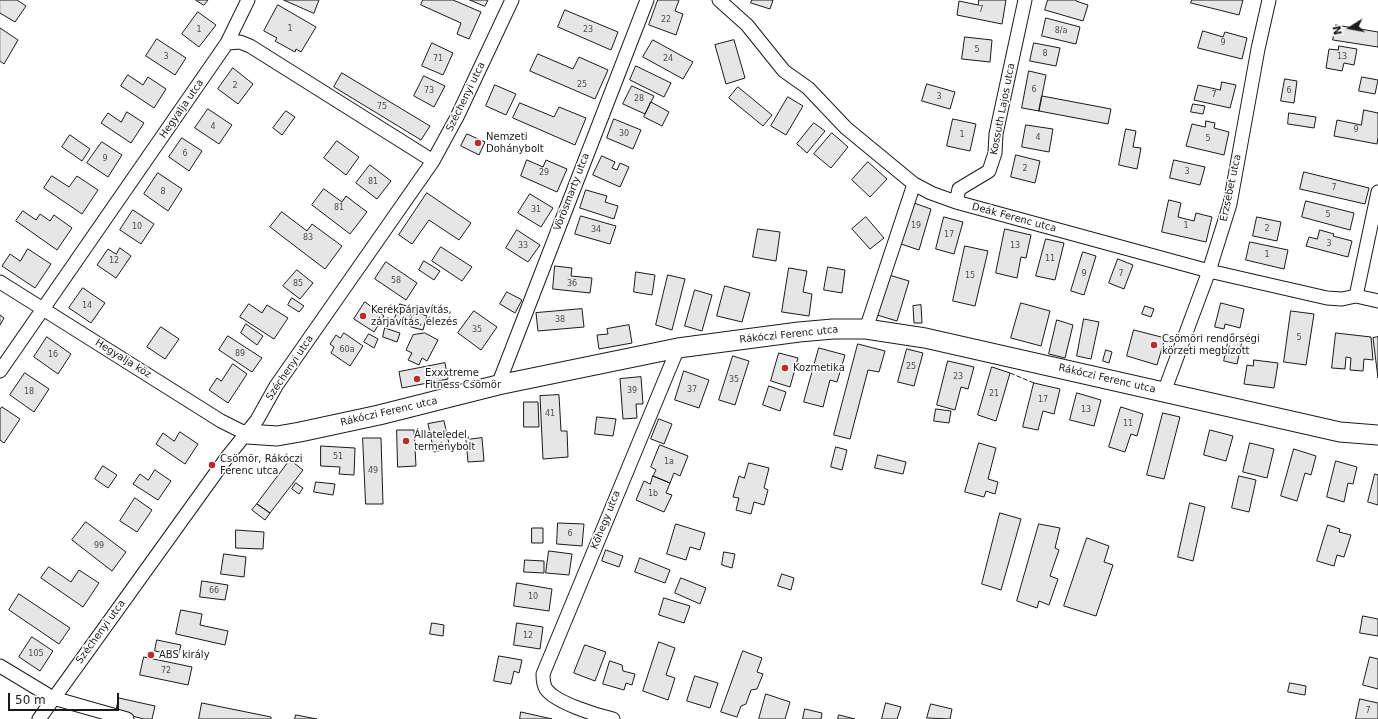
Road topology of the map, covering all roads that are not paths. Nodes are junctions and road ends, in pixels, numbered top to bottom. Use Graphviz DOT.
graph roads {
  1 [pos="248,0"];
  2 [pos="512,0"];
  3 [pos="647,0"];
  4 [pos="719,0"];
  5 [pos="1025,0"];
  6 [pos="1269,0"];
  7 [pos="227,43"];
  8 [pos="433,161"];
  9 [pos="914,184"];
  10 [pos="1378,192"];
  11 [pos="956,202"];
  12 [pos="1209,271"];
  13 [pos="0,282"];
  14 [pos="1356,296"];
  15 [pos="1378,301"];
  16 [pos="43,309"];
  17 [pos="866,329"];
  18 [pos="678,348"];
  19 [pos="0,371"];
  20 [pos="498,385"];
  21 [pos="1164,392"];
  22 [pos="247,434"];
  23 [pos="1378,435"];
  24 [pos="0,666"];
  25 [pos="53,698"];
  26 [pos="599,717"];
  27 [pos="39,719"];
  28 [pos="127,719"];
  29 [pos="613,719"];
  1 -- 7 [label="street, Hegyalja utca"];
  2 -- 8 [label="street, Széchenyi utca"];
  3 -- 20 [label="street, Vörösmarty utca"];
  4 -- 9 [label="street, Deák Ferenc utca"];
  5 -- 11 [label="street, Kossuth Lajos utca"];
  6 -- 12 [label="street, Erzsébet utca"];
  7 -- 8 [label="street"];
  7 -- 16 [label="street, Hegyalja utca"];
  8 -- 22 [label="street, Széchenyi utca"];
  9 -- 11 [label="street, Deák Ferenc utca"];
  9 -- 17 [label="street"];
  10 -- 14 [label="street"];
  11 -- 12 [label="street, Deák Ferenc utca"];
  12 -- 14 [label="street, Deák Ferenc utca"];
  12 -- 21 [label="street, Erzsébet utca"];
  13 -- 16 [label="street, Hegyalja köz"];
  14 -- 15 [label="street, Deák Ferenc utca"];
  16 -- 19 [label="street, Hegyalja utca"];
  16 -- 22 [label="street, Hegyalja köz"];
  17 -- 18 [label="street, Rákóczi Ferenc utca"];
  17 -- 21 [label="street, Rákóczi Ferenc utca"];
  18 -- 20 [label="street, Rákóczi Ferenc utca"];
  18 -- 26 [label="street, Kőhegy utca"];
  20 -- 22 [label="street, Rákóczi Ferenc utca"];
  21 -- 23 [label="street, Rákóczi Ferenc utca"];
  22 -- 25 [label="street, Széchenyi utca"];
  24 -- 25 [label="street"];
  25 -- 27 [label="street, Széchenyi utca"];
  25 -- 28 [label="street"];
  26 -- 29 [label="street"];
}
